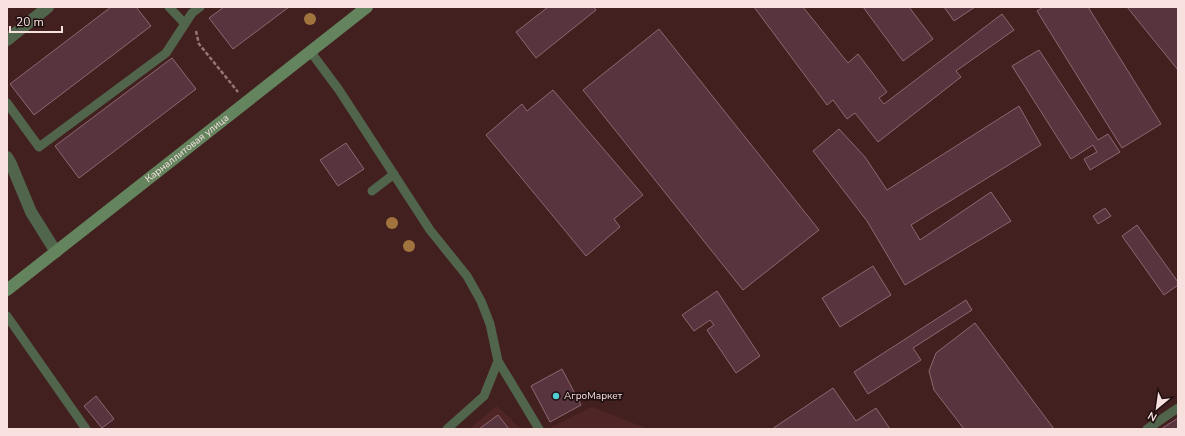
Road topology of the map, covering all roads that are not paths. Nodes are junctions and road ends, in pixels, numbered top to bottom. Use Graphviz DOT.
graph roads {
  1 [pos="48,7"];
  2 [pos="169,7"];
  3 [pos="200,7"];
  4 [pos="367,7"];
  5 [pos="185,24"];
  6 [pos="7,40"];
  7 [pos="310,51"];
  8 [pos="7,103"];
  9 [pos="7,157"];
  10 [pos="394,174"];
  11 [pos="372,191"];
  12 [pos="56,252"];
  13 [pos="7,290"];
  14 [pos="7,316"];
  15 [pos="498,361"];
  16 [pos="1178,408"];
  17 [pos="86,429"];
  18 [pos="447,429"];
  19 [pos="539,429"];
  20 [pos="1147,429"];
  1 -- 6 [label="street"];
  2 -- 5 [label="lane"];
  3 -- 5 [label="lane"];
  4 -- 7 [label="street, Карналлитовая улица"];
  5 -- 8 [label="lane"];
  7 -- 10 [label="lane"];
  7 -- 12 [label="street, Карналлитовая улица"];
  9 -- 12 [label="street"];
  10 -- 11 [label="lane"];
  10 -- 15 [label="lane"];
  12 -- 13 [label="street, Карналлитовая улица"];
  14 -- 17 [label="lane"];
  15 -- 18 [label="lane"];
  15 -- 19 [label="lane"];
  16 -- 20 [label="lane"];
}
